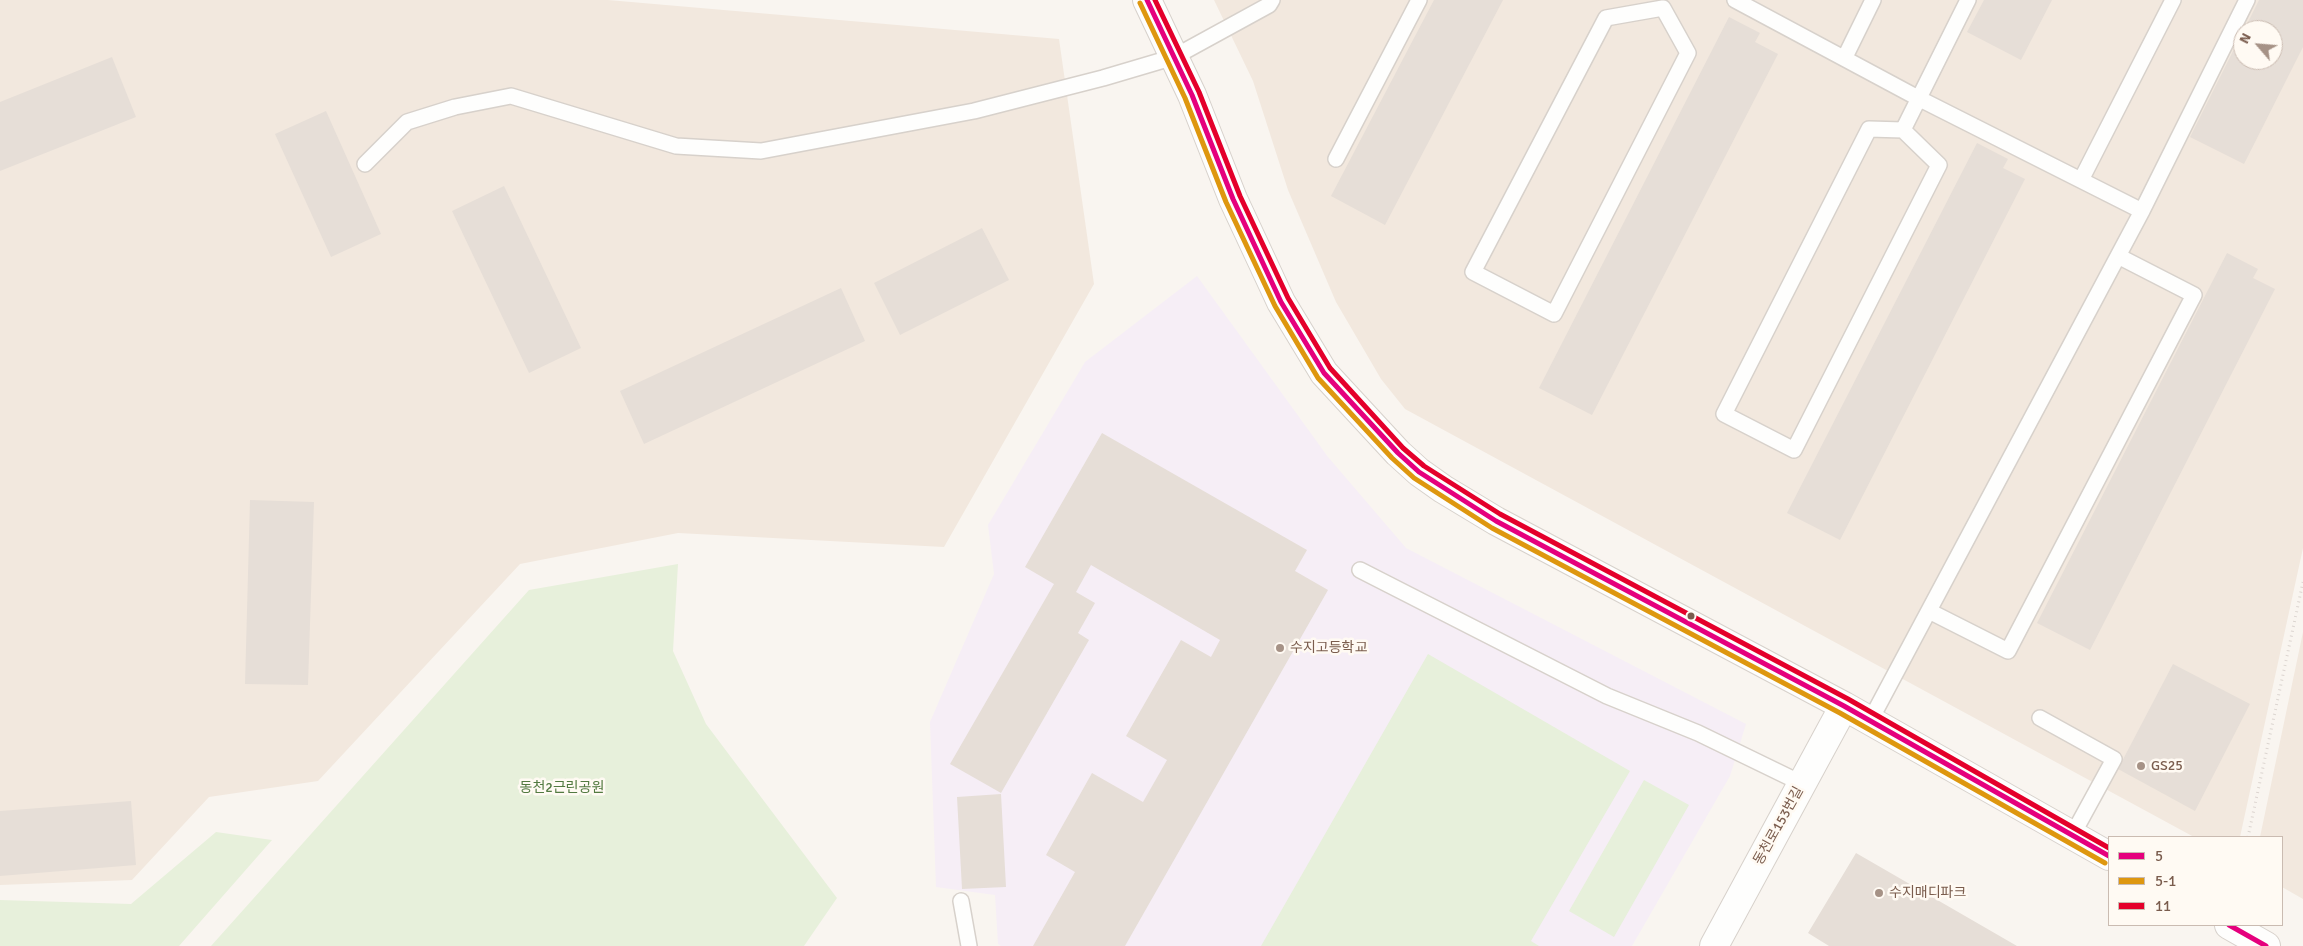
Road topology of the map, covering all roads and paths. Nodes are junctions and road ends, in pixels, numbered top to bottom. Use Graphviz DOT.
graph roads {
  1 [pos="1147,0"];
  2 [pos="1272,0"];
  3 [pos="1419,0"];
  4 [pos="1736,0"];
  5 [pos="1874,0"];
  6 [pos="1968,0"];
  7 [pos="2173,0"];
  8 [pos="2246,0"];
  9 [pos="1665,4"];
  10 [pos="1174,57"];
  11 [pos="1846,57"];
  12 [pos="1918,98"];
  13 [pos="1903,130"];
  14 [pos="1336,159"];
  15 [pos="365,164"];
  16 [pos="2081,180"];
  17 [pos="2142,211"];
  18 [pos="2118,256"];
  19 [pos="1360,570"];
  20 [pos="2303,582"];
  21 [pos="1929,610"];
  22 [pos="1844,706"];
  23 [pos="2040,718"];
  24 [pos="1870,721"];
  25 [pos="1803,784"];
  26 [pos="2073,834"];
  27 [pos="2248,836"];
  28 [pos="2108,855"];
  29 [pos="961,901"];
  30 [pos="2231,926"];
  31 [pos="969,946"];
  32 [pos="1714,946"];
  33 [pos="2266,946"];
  1 -- 10 [label="street"];
  2 -- 10 [label="lane"];
  3 -- 14 [label="lane"];
  4 -- 11 [label="lane"];
  5 -- 11 [label="lane"];
  6 -- 12 [label="lane"];
  7 -- 16 [label="lane"];
  8 -- 17 [label="lane"];
  9 -- 9 [label="lane"];
  10 -- 15 [label="lane"];
  10 -- 22 [label="street"];
  11 -- 12 [label="lane"];
  12 -- 13 [label="lane"];
  12 -- 16 [label="lane"];
  13 -- 13 [label="lane"];
  16 -- 17 [label="lane"];
  17 -- 18 [label="lane"];
  18 -- 21 [label="lane"];
  18 -- 21 [label="lane"];
  19 -- 25 [label="lane"];
  20 -- 27 [label="path"];
  21 -- 24 [label="lane"];
  22 -- 24 [label="street"];
  22 -- 25 [label="street, 동천로153번길"];
  23 -- 26 [label="lane"];
  24 -- 26 [label="street"];
  25 -- 32 [label="street, 동천로153번길"];
  26 -- 28 [label="street"];
  29 -- 31 [label="lane"];
  30 -- 33 [label="street"];
}
